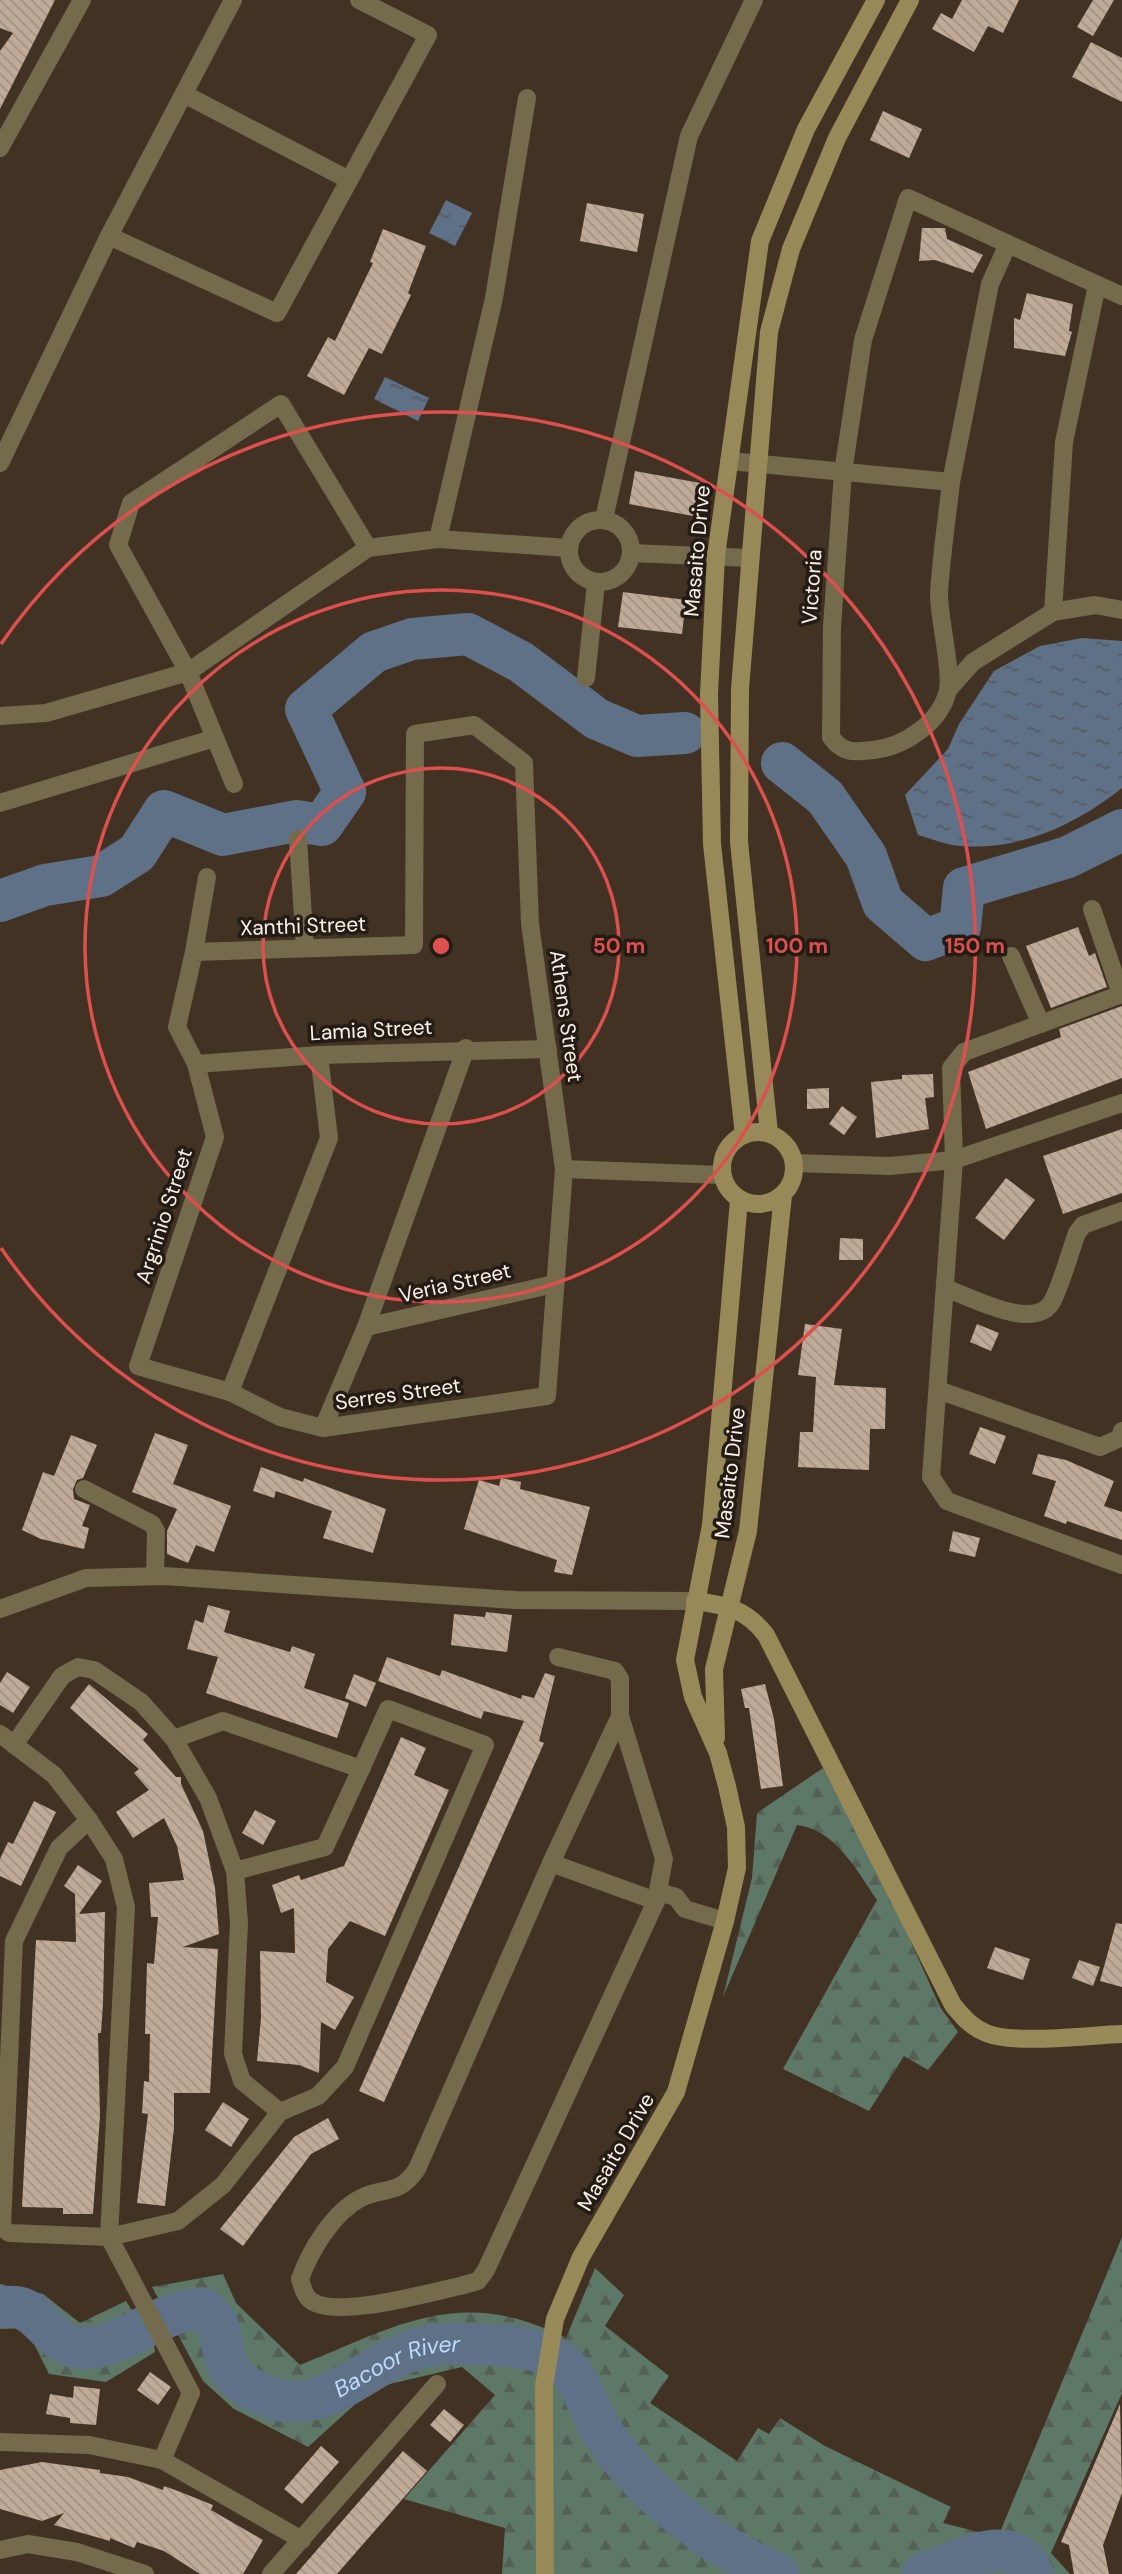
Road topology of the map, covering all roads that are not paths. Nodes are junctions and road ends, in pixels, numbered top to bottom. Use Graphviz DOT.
graph roads {
  1 [pos="82,0"];
  2 [pos="233,0"];
  3 [pos="359,0"];
  4 [pos="754,0"];
  5 [pos="876,0"];
  6 [pos="910,0"];
  7 [pos="184,93"];
  8 [pos="527,98"];
  9 [pos="0,148"];
  10 [pos="349,180"];
  11 [pos="109,236"];
  12 [pos="1008,244"];
  13 [pos="1097,285"];
  14 [pos="1122,296"];
  15 [pos="729,461"];
  16 [pos="0,463"];
  17 [pos="757,464"];
  18 [pos="843,472"];
  19 [pos="951,482"];
  20 [pos="604,519"];
  21 [pos="438,539"];
  22 [pos="368,548"];
  23 [pos="568,548"];
  24 [pos="631,553"];
  25 [pos="716,556"];
  26 [pos="749,558"];
  27 [pos="596,583"];
  28 [pos="1122,610"];
  29 [pos="1053,612"];
  30 [pos="188,672"];
  31 [pos="586,678"];
  32 [pos="948,690"];
  33 [pos="0,716"];
  34 [pos="415,734"];
  35 [pos="215,738"];
  36 [pos="234,784"];
  37 [pos="0,803"];
  38 [pos="298,839"];
  39 [pos="208,877"];
  40 [pos="1093,909"];
  41 [pos="305,948"];
  42 [pos="194,952"];
  43 [pos="1011,956"];
  44 [pos="1122,994"];
  45 [pos="1041,1024"];
  46 [pos="466,1048"];
  47 [pos="548,1049"];
  48 [pos="319,1055"];
  49 [pos="196,1065"];
  50 [pos="1122,1103"];
  51 [pos="769,1133"];
  52 [pos="744,1135"];
  53 [pos="954,1160"];
  54 [pos="794,1163"];
  55 [pos="564,1169"];
  56 [pos="722,1175"];
  57 [pos="783,1195"];
  58 [pos="739,1199"];
  59 [pos="1122,1211"];
  60 [pos="554,1284"];
  61 [pos="945,1288"];
  62 [pos="366,1326"];
  63 [pos="138,1366"];
  64 [pos="937,1390"];
  65 [pos="230,1392"];
  66 [pos="547,1396"];
  67 [pos="323,1428"];
  68 [pos="1122,1431"];
  69 [pos="83,1489"];
  70 [pos="1122,1564"];
  71 [pos="155,1576"];
  72 [pos="695,1601"];
  73 [pos="730,1606"];
  74 [pos="0,1609"];
  75 [pos="558,1657"];
  76 [pos="620,1716"];
  77 [pos="7,1739"];
  78 [pos="174,1739"];
  79 [pos="718,1753"];
  80 [pos="361,1769"];
  81 [pos="89,1820"];
  82 [pos="551,1863"];
  83 [pos="235,1871"];
  84 [pos="656,1900"];
  85 [pos="725,1921"];
  86 [pos="1122,2034"];
  87 [pos="280,2112"];
  88 [pos="109,2237"];
  89 [pos="438,2384"];
  90 [pos="0,2442"];
  91 [pos="162,2460"];
  92 [pos="302,2540"];
  93 [pos="0,2550"];
  94 [pos="134,2572"];
  95 [pos="271,2574"];
  96 [pos="545,2574"];
  1 -- 9 [label="street"];
  2 -- 7 [label="street"];
  3 -- 10 [label="street"];
  4 -- 20 [label="street"];
  5 -- 15 [label="street, Masaito Drive"];
  6 -- 17 [label="street"];
  7 -- 10 [label="street"];
  7 -- 11 [label="street"];
  8 -- 21 [label="street"];
  10 -- 11 [label="street"];
  11 -- 16 [label="street"];
  12 -- 13 [label="street"];
  12 -- 18 [label="street, Victoria"];
  12 -- 19 [label="street"];
  13 -- 14 [label="street"];
  13 -- 29 [label="street"];
  15 -- 17 [label="street"];
  15 -- 25 [label="street, Masaito Drive"];
  17 -- 18 [label="street"];
  17 -- 26 [label="street"];
  18 -- 19 [label="street"];
  18 -- 32 [label="street, Victoria"];
  19 -- 32 [label="street"];
  20 -- 23 [label="street"];
  20 -- 24 [label="street"];
  21 -- 22 [label="street"];
  21 -- 23 [label="street"];
  22 -- 30 [label="street"];
  22 -- 30 [label="street"];
  23 -- 27 [label="street"];
  24 -- 25 [label="street"];
  24 -- 27 [label="street"];
  25 -- 26 [label="street"];
  25 -- 52 [label="street, Masaito Drive"];
  26 -- 51 [label="street"];
  27 -- 31 [label="street"];
  28 -- 29 [label="street"];
  29 -- 32 [label="street"];
  30 -- 33 [label="street"];
  30 -- 35 [label="street"];
  34 -- 41 [label="street, Xanthi Street"];
  34 -- 47 [label="street, Athens Street"];
  35 -- 36 [label="street"];
  35 -- 37 [label="street"];
  38 -- 41 [label="street"];
  39 -- 42 [label="street, Argrinio Street"];
  40 -- 44 [label="street"];
  41 -- 42 [label="street, Xanthi Street"];
  42 -- 49 [label="street, Argrinio Street"];
  43 -- 45 [label="street"];
  44 -- 45 [label="street"];
  45 -- 53 [label="street"];
  46 -- 47 [label="street, Lamia Street"];
  46 -- 48 [label="street, Lamia Street"];
  46 -- 62 [label="street"];
  47 -- 55 [label="street, Athens Street"];
  48 -- 49 [label="street, Lamia Street"];
  48 -- 65 [label="street"];
  49 -- 63 [label="street, Argrinio Street"];
  50 -- 53 [label="street"];
  51 -- 52 [label="street"];
  51 -- 54 [label="street"];
  52 -- 56 [label="street"];
  53 -- 54 [label="street"];
  53 -- 61 [label="street"];
  54 -- 57 [label="street"];
  55 -- 56 [label="street"];
  55 -- 60 [label="street, Athens Street"];
  56 -- 58 [label="street"];
  57 -- 58 [label="street"];
  57 -- 73 [label="street, Masaito Drive"];
  58 -- 72 [label="street, Masaito Drive"];
  59 -- 61 [label="street"];
  60 -- 62 [label="street, Veria Street"];
  60 -- 66 [label="street, Athens Street"];
  61 -- 64 [label="street"];
  62 -- 67 [label="street"];
  63 -- 65 [label="street, Serres Street"];
  64 -- 68 [label="street"];
  64 -- 70 [label="street"];
  65 -- 67 [label="street, Serres Street"];
  66 -- 67 [label="street, Serres Street"];
  69 -- 71 [label="street"];
  71 -- 72 [label="street"];
  71 -- 74 [label="street"];
  72 -- 73 [label="street"];
  72 -- 79 [label="street, Masaito Drive"];
  73 -- 79 [label="street, Masaito Drive"];
  73 -- 86 [label="street"];
  75 -- 76 [label="street"];
  76 -- 82 [label="street"];
  76 -- 84 [label="street"];
  77 -- 78 [label="street"];
  77 -- 81 [label="street"];
  78 -- 80 [label="street"];
  78 -- 83 [label="street"];
  79 -- 85 [label="street, Masaito Drive"];
  80 -- 83 [label="street"];
  80 -- 87 [label="street"];
  81 -- 88 [label="street"];
  81 -- 88 [label="street"];
  82 -- 84 [label="street"];
  82 -- 84 [label="street"];
  83 -- 87 [label="street"];
  84 -- 85 [label="street"];
  85 -- 96 [label="street, Masaito Drive"];
  87 -- 88 [label="street"];
  88 -- 91 [label="street"];
  89 -- 92 [label="street"];
  90 -- 91 [label="street"];
  91 -- 92 [label="street"];
  92 -- 95 [label="street"];
  93 -- 94 [label="street"];
}
